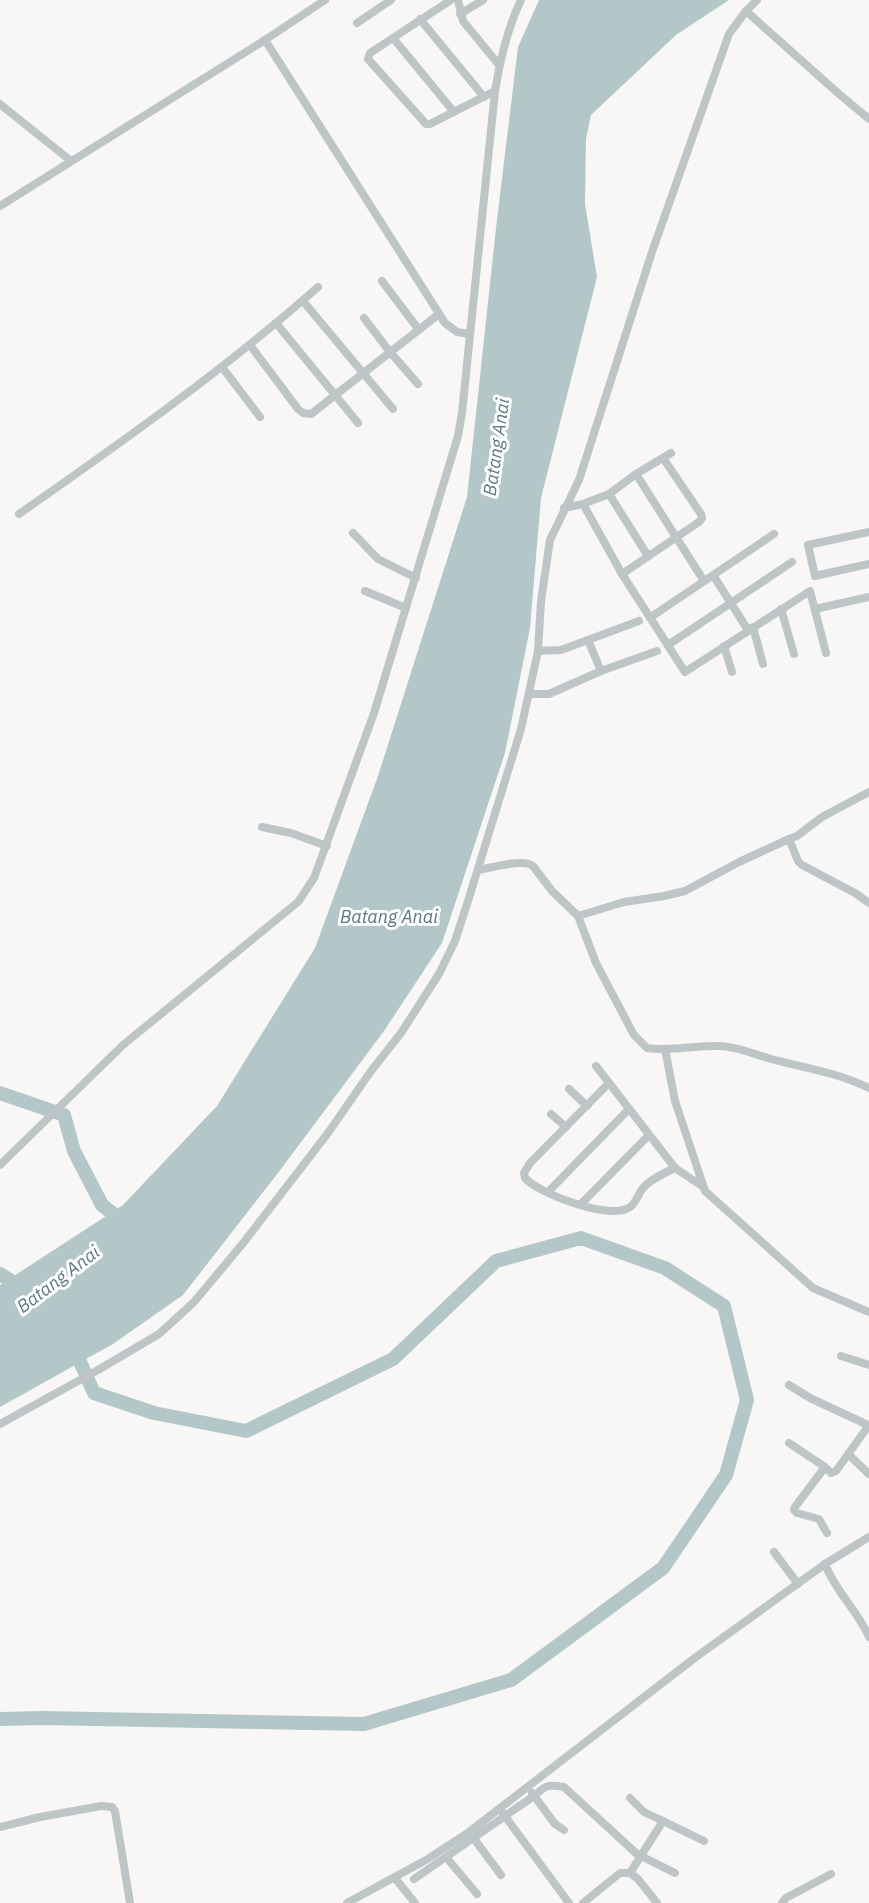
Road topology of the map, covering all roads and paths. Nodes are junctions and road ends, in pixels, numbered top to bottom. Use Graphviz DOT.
graph roads {
  1 [pos="325,0"];
  2 [pos="391,0"];
  3 [pos="451,0"];
  4 [pos="458,0"];
  5 [pos="483,0"];
  6 [pos="521,0"];
  7 [pos="757,0"];
  8 [pos="746,11"];
  9 [pos="460,14"];
  10 [pos="420,19"];
  11 [pos="357,23"];
  12 [pos="393,38"];
  13 [pos="265,40"];
  14 [pos="499,65"];
  15 [pos="495,91"];
  16 [pos="484,97"];
  17 [pos="0,104"];
  18 [pos="454,112"];
  19 [pos="869,119"];
  20 [pos="71,161"];
  21 [pos="0,206"];
  22 [pos="382,281"];
  23 [pos="318,287"];
  24 [pos="303,301"];
  25 [pos="440,314"];
  26 [pos="364,318"];
  27 [pos="276,323"];
  28 [pos="419,330"];
  29 [pos="470,334"];
  30 [pos="250,345"];
  31 [pos="390,352"];
  32 [pos="222,367"];
  33 [pos="364,372"];
  34 [pos="418,384"];
  35 [pos="335,394"];
  36 [pos="393,409"];
  37 [pos="260,417"];
  38 [pos="358,423"];
  39 [pos="671,453"];
  40 [pos="663,458"];
  41 [pos="636,474"];
  42 [pos="609,494"];
  43 [pos="583,504"];
  44 [pos="564,508"];
  45 [pos="19,514"];
  46 [pos="869,532"];
  47 [pos="353,533"];
  48 [pos="774,534"];
  49 [pos="677,538"];
  50 [pos="648,556"];
  51 [pos="792,562"];
  52 [pos="869,564"];
  53 [pos="622,574"];
  54 [pos="713,575"];
  55 [pos="416,578"];
  56 [pos="704,581"];
  57 [pos="365,591"];
  58 [pos="869,597"];
  59 [pos="731,603"];
  60 [pos="406,608"];
  61 [pos="781,609"];
  62 [pos="815,609"];
  63 [pos="651,617"];
  64 [pos="639,621"];
  65 [pos="750,628"];
  66 [pos="588,640"];
  67 [pos="668,645"];
  68 [pos="724,646"];
  69 [pos="538,651"];
  70 [pos="657,651"];
  71 [pos="826,653"];
  72 [pos="794,654"];
  73 [pos="763,664"];
  74 [pos="601,671"];
  75 [pos="732,672"];
  76 [pos="529,694"];
  77 [pos="869,792"];
  78 [pos="262,827"];
  79 [pos="789,839"];
  80 [pos="327,846"];
  81 [pos="478,870"];
  82 [pos="869,903"];
  83 [pos="578,916"];
  84 [pos="665,1049"];
  85 [pos="596,1066"];
  86 [pos="609,1083"];
  87 [pos="869,1088"];
  88 [pos="569,1089"];
  89 [pos="587,1106"];
  90 [pos="630,1109"];
  91 [pos="551,1114"];
  92 [pos="566,1127"];
  93 [pos="649,1135"];
  94 [pos="0,1166"];
  95 [pos="675,1168"];
  96 [pos="702,1186"];
  97 [pos="548,1192"];
  98 [pos="580,1205"];
  99 [pos="869,1312"];
  100 [pos="841,1356"];
  101 [pos="869,1365"];
  102 [pos="789,1384"];
  103 [pos="0,1424"];
  104 [pos="869,1425"];
  105 [pos="789,1443"];
  106 [pos="848,1454"];
  107 [pos="825,1467"];
  108 [pos="869,1474"];
  109 [pos="827,1533"];
  110 [pos="869,1537"];
  111 [pos="774,1552"];
  112 [pos="825,1564"];
  113 [pos="798,1584"];
  114 [pos="866,1623"];
  115 [pos="869,1637"];
  116 [pos="528,1787"];
  117 [pos="534,1796"];
  118 [pos="630,1798"];
  119 [pos="500,1809"];
  120 [pos="505,1816"];
  121 [pos="663,1821"];
  122 [pos="0,1827"];
  123 [pos="564,1830"];
  124 [pos="471,1835"];
  125 [pos="704,1841"];
  126 [pos="446,1857"];
  127 [pos="641,1857"];
  128 [pos="630,1872"];
  129 [pos="675,1873"];
  130 [pos="831,1874"];
  131 [pos="501,1875"];
  132 [pos="395,1878"];
  133 [pos="414,1879"];
  134 [pos="477,1894"];
  135 [pos="130,1903"];
  136 [pos="347,1903"];
  137 [pos="415,1903"];
  138 [pos="569,1903"];
  139 [pos="583,1903"];
  140 [pos="657,1903"];
  141 [pos="782,1903"];
  1 -- 13 [label="street"];
  2 -- 11 [label="street"];
  3 -- 10 [label="street"];
  4 -- 9 [label="street"];
  5 -- 9 [label="street"];
  6 -- 14 [label="street"];
  7 -- 8 [label="street"];
  8 -- 19 [label="street"];
  8 -- 44 [label="street"];
  9 -- 14 [label="street"];
  10 -- 12 [label="street"];
  10 -- 16 [label="street"];
  12 -- 18 [label="street"];
  12 -- 18 [label="street"];
  13 -- 20 [label="street"];
  13 -- 25 [label="street"];
  14 -- 15 [label="street"];
  15 -- 16 [label="street"];
  15 -- 29 [label="street"];
  16 -- 18 [label="street"];
  17 -- 20 [label="street"];
  20 -- 21 [label="street"];
  22 -- 28 [label="street"];
  23 -- 24 [label="street"];
  24 -- 27 [label="street"];
  24 -- 33 [label="street"];
  25 -- 28 [label="street"];
  25 -- 29 [label="street"];
  26 -- 31 [label="street"];
  27 -- 30 [label="street"];
  27 -- 35 [label="street"];
  28 -- 31 [label="street"];
  29 -- 55 [label="street"];
  30 -- 32 [label="street"];
  30 -- 35 [label="street"];
  31 -- 33 [label="street"];
  31 -- 34 [label="street"];
  32 -- 37 [label="street"];
  32 -- 45 [label="street"];
  33 -- 35 [label="street"];
  33 -- 36 [label="street"];
  35 -- 38 [label="street"];
  39 -- 40 [label="street"];
  40 -- 41 [label="street"];
  40 -- 49 [label="street"];
  41 -- 42 [label="street"];
  41 -- 49 [label="street"];
  42 -- 43 [label="street"];
  42 -- 50 [label="street"];
  43 -- 44 [label="street"];
  43 -- 53 [label="street"];
  44 -- 69 [label="street"];
  46 -- 52 [label="street"];
  47 -- 55 [label="street"];
  48 -- 54 [label="street"];
  49 -- 50 [label="street"];
  49 -- 56 [label="street"];
  50 -- 53 [label="street"];
  51 -- 59 [label="street"];
  53 -- 63 [label="street"];
  54 -- 56 [label="street"];
  54 -- 59 [label="street"];
  55 -- 60 [label="street"];
  56 -- 63 [label="street"];
  57 -- 60 [label="street"];
  58 -- 62 [label="street"];
  59 -- 65 [label="street"];
  59 -- 67 [label="street"];
  60 -- 80 [label="street"];
  61 -- 62 [label="street"];
  61 -- 65 [label="street"];
  61 -- 72 [label="street"];
  62 -- 71 [label="street"];
  63 -- 67 [label="street"];
  64 -- 66 [label="street"];
  65 -- 68 [label="street"];
  65 -- 73 [label="street"];
  66 -- 69 [label="street"];
  66 -- 74 [label="street"];
  67 -- 68 [label="street"];
  68 -- 75 [label="street"];
  69 -- 76 [label="street"];
  70 -- 74 [label="street"];
  74 -- 76 [label="street"];
  76 -- 81 [label="street"];
  77 -- 79 [label="street"];
  78 -- 80 [label="street"];
  79 -- 82 [label="street"];
  79 -- 83 [label="street"];
  80 -- 94 [label="street"];
  81 -- 83 [label="street"];
  81 -- 103 [label="street"];
  83 -- 84 [label="street"];
  84 -- 87 [label="street"];
  84 -- 96 [label="street"];
  85 -- 86 [label="street"];
  86 -- 89 [label="street"];
  86 -- 90 [label="street"];
  88 -- 89 [label="street"];
  89 -- 92 [label="street"];
  90 -- 93 [label="street"];
  90 -- 97 [label="street"];
  91 -- 92 [label="street"];
  92 -- 97 [label="street"];
  93 -- 95 [label="street"];
  93 -- 98 [label="street"];
  95 -- 96 [label="street"];
  95 -- 98 [label="street"];
  96 -- 99 [label="street"];
  97 -- 98 [label="street"];
  100 -- 101 [label="street"];
  102 -- 104 [label="street"];
  104 -- 106 [label="street"];
  105 -- 107 [label="street"];
  106 -- 107 [label="street"];
  106 -- 108 [label="street"];
  107 -- 109 [label="street"];
  110 -- 112 [label="street"];
  111 -- 113 [label="street"];
  112 -- 113 [label="street"];
  112 -- 114 [label="street"];
  113 -- 116 [label="street"];
  114 -- 115 [label="street"];
  116 -- 117 [label="street"];
  116 -- 119 [label="street"];
  117 -- 120 [label="street"];
  117 -- 123 [label="street"];
  117 -- 127 [label="street"];
  118 -- 121 [label="street"];
  119 -- 120 [label="street"];
  119 -- 124 [label="street"];
  120 -- 124 [label="street"];
  120 -- 138 [label="street"];
  121 -- 125 [label="street"];
  121 -- 127 [label="street"];
  122 -- 135 [label="street"];
  124 -- 126 [label="street"];
  124 -- 131 [label="street"];
  124 -- 132 [label="street"];
  126 -- 133 [label="street"];
  126 -- 134 [label="street"];
  127 -- 128 [label="street"];
  127 -- 129 [label="street"];
  128 -- 139 [label="street"];
  128 -- 140 [label="street"];
  130 -- 141 [label="street"];
  132 -- 136 [label="street"];
  132 -- 137 [label="street"];
}
